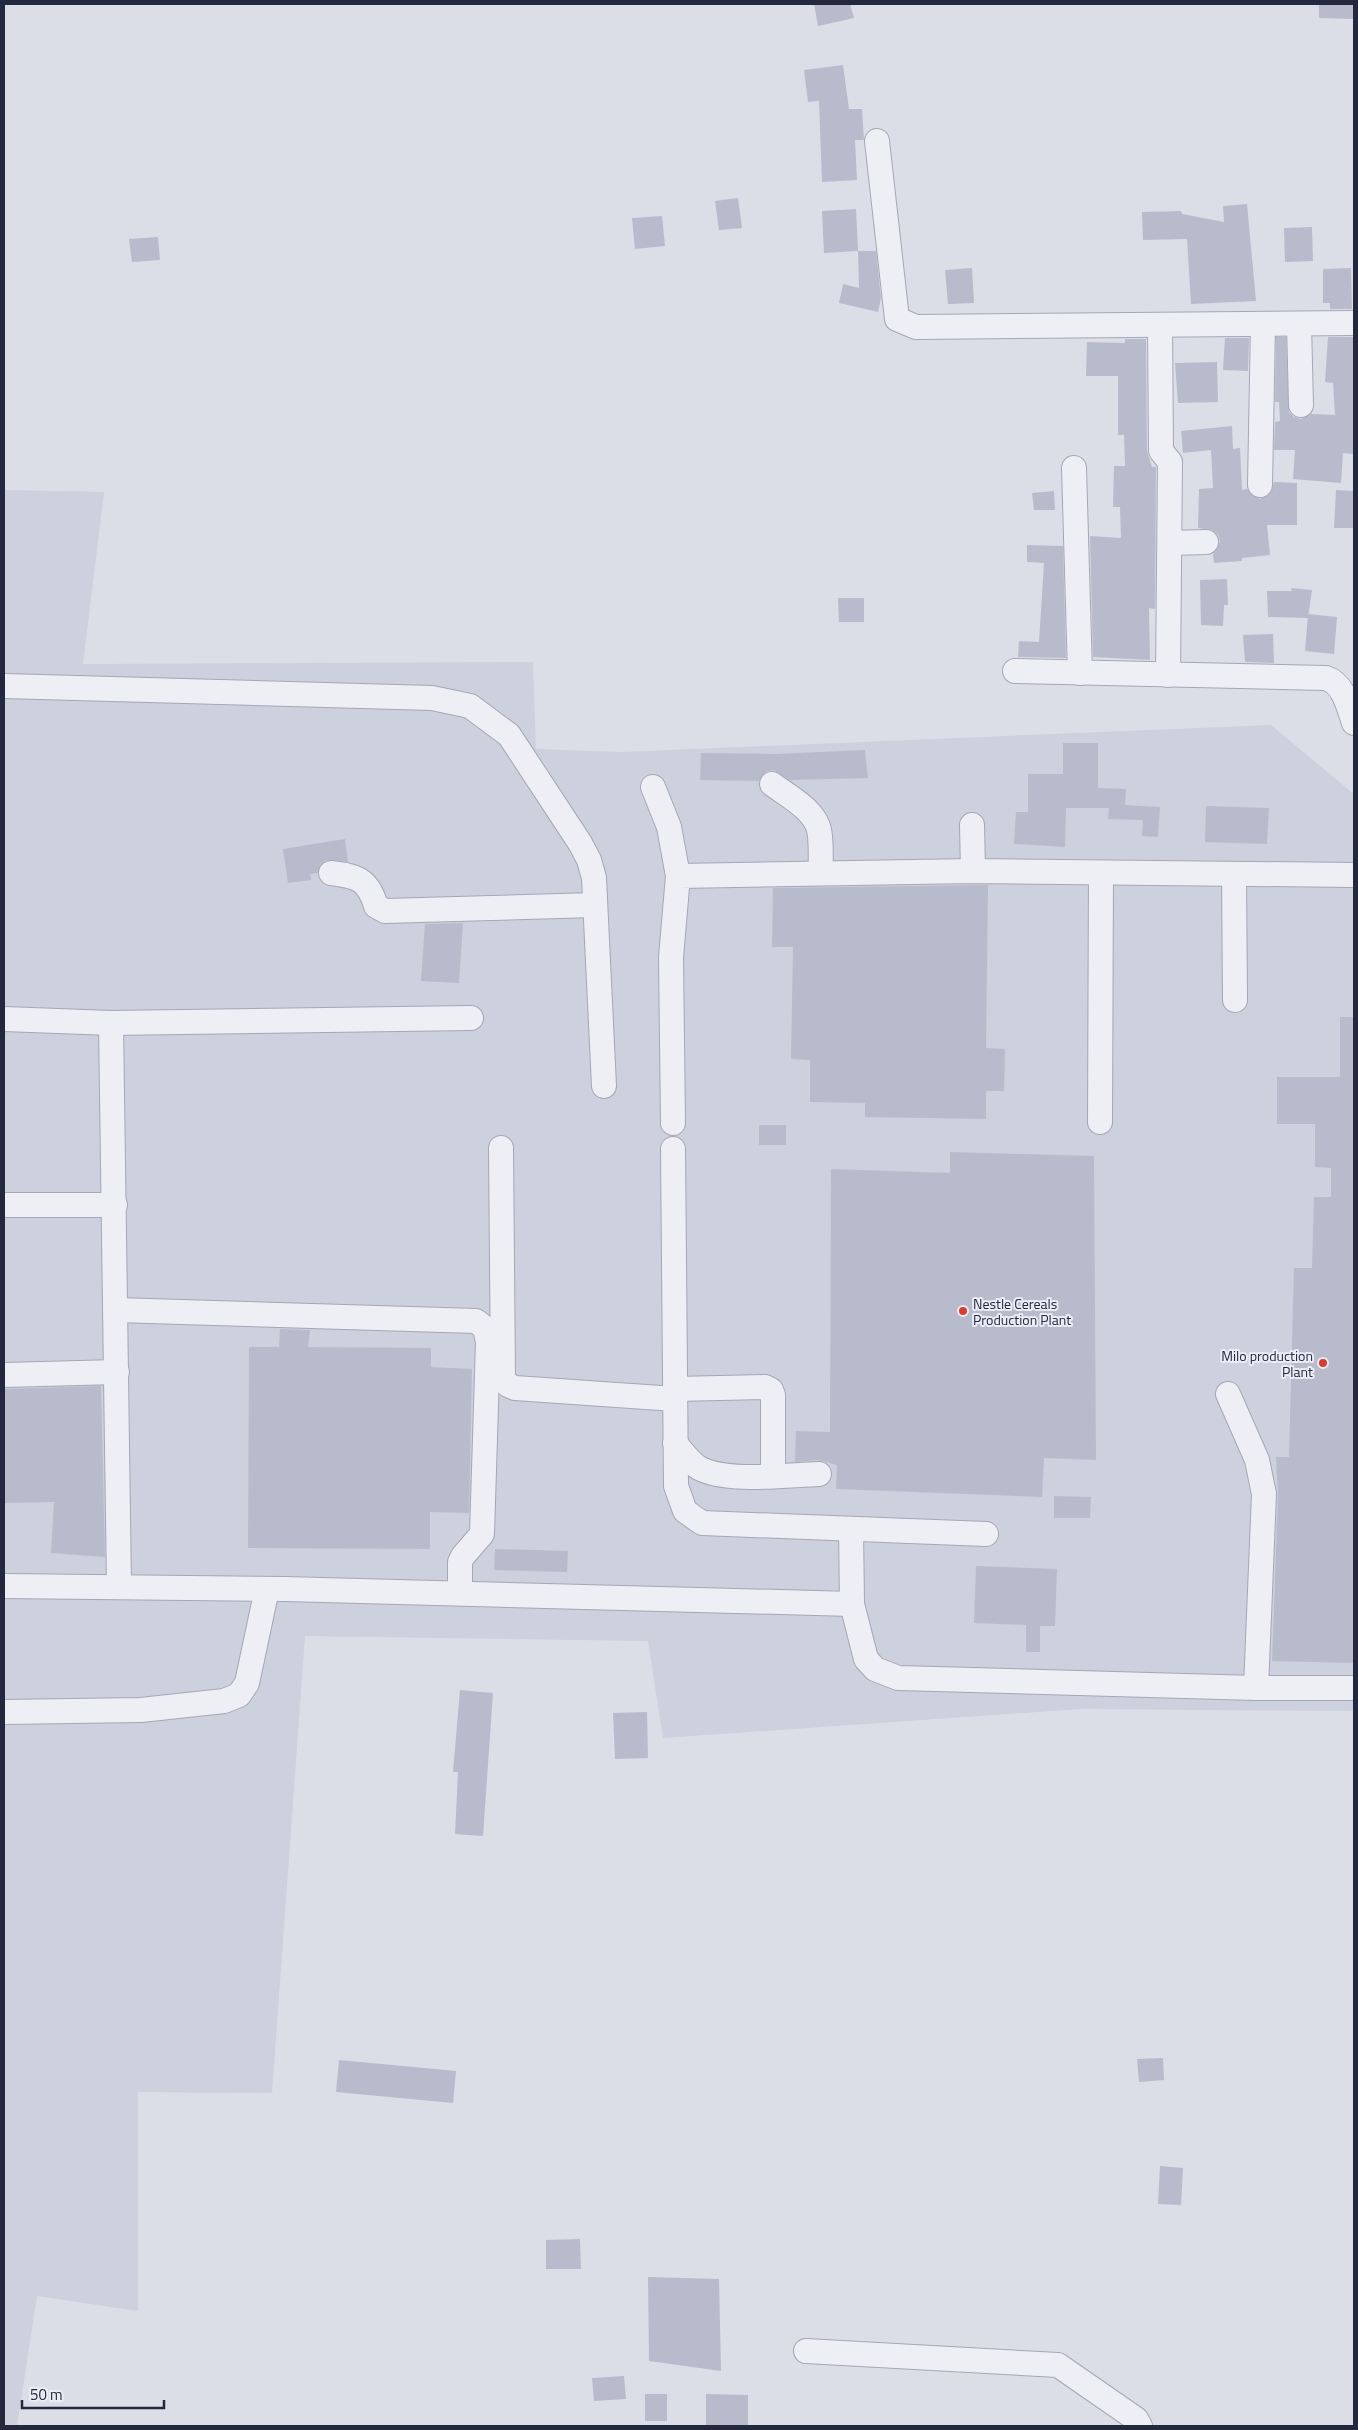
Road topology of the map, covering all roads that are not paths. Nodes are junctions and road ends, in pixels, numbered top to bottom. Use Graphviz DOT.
graph roads {
  1 [pos="877,141"];
  2 [pos="1354,323"];
  3 [pos="1263,324"];
  4 [pos="1300,324"];
  5 [pos="1160,325"];
  6 [pos="1301,405"];
  7 [pos="1074,468"];
  8 [pos="1260,485"];
  9 [pos="1206,542"];
  10 [pos="1170,543"];
  11 [pos="1015,671"];
  12 [pos="1080,673"];
  13 [pos="1168,675"];
  14 [pos="4,686"];
  15 [pos="1352,713"];
  16 [pos="772,784"];
  17 [pos="653,787"];
  18 [pos="972,825"];
  19 [pos="973,871"];
  20 [pos="331,873"];
  21 [pos="821,873"];
  22 [pos="1101,873"];
  23 [pos="1234,874"];
  24 [pos="1354,875"];
  25 [pos="678,876"];
  26 [pos="595,905"];
  27 [pos="1235,1000"];
  28 [pos="470,1018"];
  29 [pos="4,1019"];
  30 [pos="111,1023"];
  31 [pos="604,1086"];
  32 [pos="1100,1122"];
  33 [pos="673,1124"];
  34 [pos="501,1148"];
  35 [pos="673,1149"];
  36 [pos="4,1205"];
  37 [pos="115,1205"];
  38 [pos="116,1310"];
  39 [pos="117,1372"];
  40 [pos="4,1375"];
  41 [pos="675,1394"];
  42 [pos="1228,1394"];
  43 [pos="675,1443"];
  44 [pos="818,1474"];
  45 [pos="773,1475"];
  46 [pos="851,1529"];
  47 [pos="986,1534"];
  48 [pos="4,1586"];
  49 [pos="119,1587"];
  50 [pos="268,1589"];
  51 [pos="460,1593"];
  52 [pos="852,1604"];
  53 [pos="1256,1688"];
  54 [pos="1354,1688"];
  55 [pos="4,1712"];
  56 [pos="806,2351"];
  57 [pos="1140,2426"];
  1 -- 5 [label="street"];
  2 -- 4 [label="street"];
  3 -- 4 [label="street"];
  3 -- 5 [label="street"];
  3 -- 8 [label="street"];
  4 -- 6 [label="street"];
  5 -- 10 [label="street"];
  7 -- 12 [label="street"];
  9 -- 10 [label="street"];
  10 -- 13 [label="street"];
  11 -- 12 [label="street"];
  12 -- 13 [label="street"];
  13 -- 15 [label="street"];
  14 -- 26 [label="street"];
  16 -- 21 [label="street"];
  17 -- 25 [label="street"];
  18 -- 19 [label="street"];
  19 -- 21 [label="street"];
  19 -- 22 [label="street"];
  20 -- 26 [label="street"];
  21 -- 25 [label="street"];
  22 -- 23 [label="street"];
  22 -- 32 [label="street"];
  23 -- 24 [label="street"];
  23 -- 27 [label="street"];
  25 -- 33 [label="street"];
  26 -- 31 [label="street"];
  28 -- 30 [label="street"];
  29 -- 30 [label="street"];
  30 -- 37 [label="street"];
  34 -- 41 [label="street"];
  35 -- 41 [label="street"];
  36 -- 37 [label="street"];
  37 -- 38 [label="street"];
  38 -- 39 [label="street"];
  38 -- 51 [label="street"];
  39 -- 40 [label="street"];
  39 -- 49 [label="street"];
  41 -- 43 [label="street"];
  41 -- 45 [label="street"];
  42 -- 53 [label="street"];
  43 -- 45 [label="street"];
  43 -- 46 [label="street"];
  44 -- 45 [label="street"];
  46 -- 47 [label="street"];
  46 -- 52 [label="street"];
  48 -- 49 [label="street"];
  49 -- 50 [label="street"];
  50 -- 51 [label="street"];
  50 -- 55 [label="street"];
  51 -- 52 [label="street"];
  52 -- 53 [label="street"];
  53 -- 54 [label="street"];
  56 -- 57 [label="street"];
}
